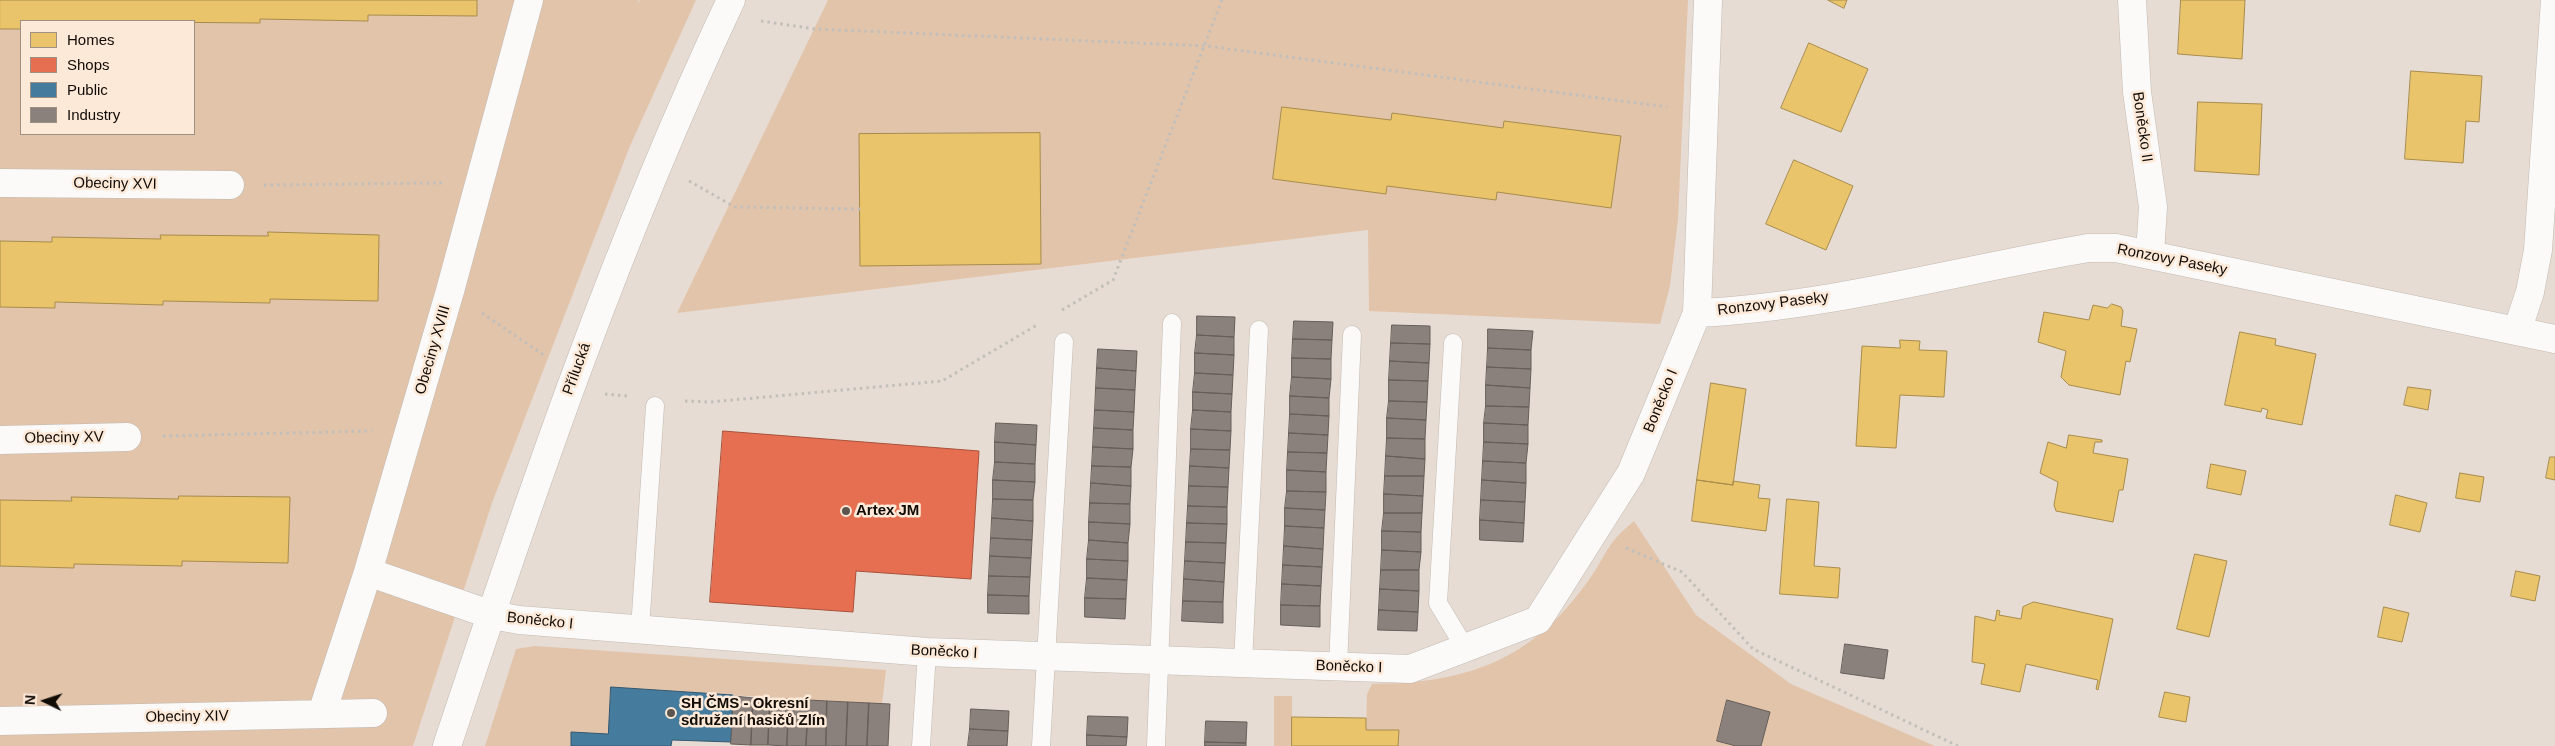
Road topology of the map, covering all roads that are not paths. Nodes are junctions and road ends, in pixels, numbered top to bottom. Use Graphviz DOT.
graph roads {
  1 [pos="529,0"];
  2 [pos="1708,0"];
  3 [pos="2132,0"];
  4 [pos="2554,0"];
  5 [pos="727,7"];
  6 [pos="0,183"];
  7 [pos="230,185"];
  8 [pos="2150,254"];
  9 [pos="1697,313"];
  10 [pos="1172,323"];
  11 [pos="1259,330"];
  12 [pos="2517,330"];
  13 [pos="1352,335"];
  14 [pos="2555,339"];
  15 [pos="1064,342"];
  16 [pos="1453,343"];
  17 [pos="655,406"];
  18 [pos="127,437"];
  19 [pos="0,440"];
  20 [pos="368,572"];
  21 [pos="492,615"];
  22 [pos="640,629"];
  23 [pos="1465,648"];
  24 [pos="928,652"];
  25 [pos="1047,656"];
  26 [pos="1161,660"];
  27 [pos="1243,663"];
  28 [pos="1338,666"];
  29 [pos="322,713"];
  30 [pos="373,713"];
  31 [pos="0,721"];
  32 [pos="447,746"];
  33 [pos="921,746"];
  34 [pos="1041,746"];
  35 [pos="1156,746"];
  1 -- 20 [label="street, Obeciny XVIII"];
  2 -- 9 [label="street, Boněcko I"];
  3 -- 8 [label="street, Boněcko II"];
  4 -- 12 [label="street"];
  5 -- 21 [label="street, Přílucká"];
  6 -- 7 [label="street, Obeciny XVI"];
  8 -- 9 [label="street, Ronzovy Paseky"];
  8 -- 12 [label="street, Ronzovy Paseky"];
  9 -- 23 [label="street, Boněcko I"];
  10 -- 26 [label="lane"];
  11 -- 27 [label="lane"];
  12 -- 14 [label="street, Ronzovy Paseky"];
  13 -- 28 [label="lane"];
  15 -- 25 [label="lane"];
  16 -- 23 [label="lane"];
  17 -- 22 [label="lane"];
  18 -- 19 [label="street, Obeciny XV"];
  20 -- 21 [label="street"];
  20 -- 29 [label="street, Obeciny XVIII"];
  21 -- 22 [label="street, Boněcko I"];
  21 -- 32 [label="street, Přílucká"];
  22 -- 24 [label="street, Boněcko I"];
  23 -- 28 [label="street, Boněcko I"];
  24 -- 25 [label="street, Boněcko I"];
  24 -- 33 [label="lane"];
  25 -- 26 [label="street, Boněcko I"];
  25 -- 34 [label="lane"];
  26 -- 27 [label="street, Boněcko I"];
  26 -- 35 [label="lane"];
  27 -- 28 [label="street, Boněcko I"];
  29 -- 30 [label="street, Obeciny XIV"];
  29 -- 31 [label="street, Obeciny XIV"];
}
